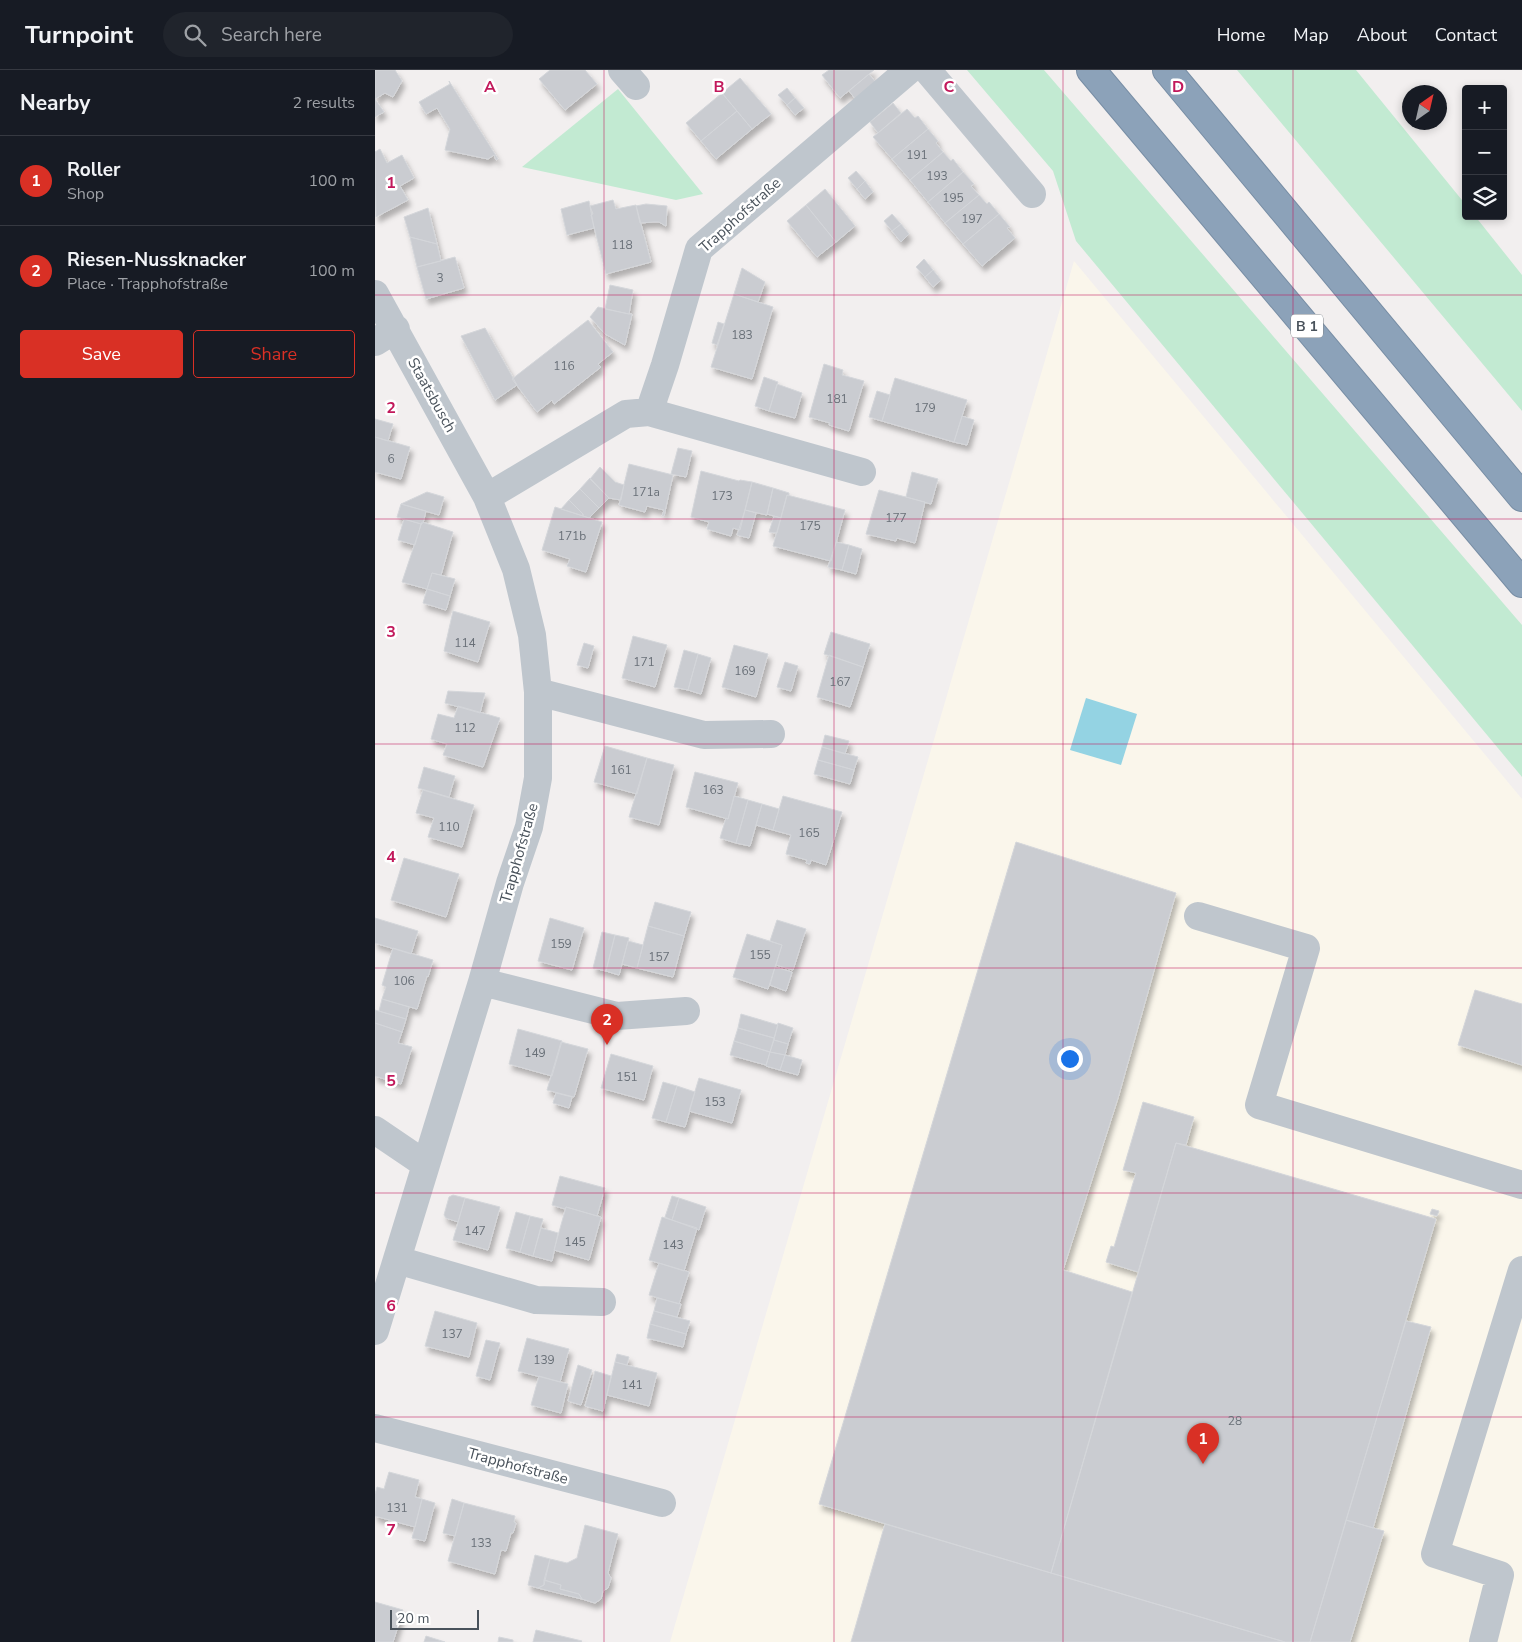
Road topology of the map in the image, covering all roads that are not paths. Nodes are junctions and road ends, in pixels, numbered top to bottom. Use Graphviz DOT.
graph roads {
  1 [pos="909,70"];
  2 [pos="927,70"];
  3 [pos="1091,70"];
  4 [pos="1167,70"];
  5 [pos="1032,194"];
  6 [pos="375,294"];
  7 [pos="385,336"];
  8 [pos="649,412"];
  9 [pos="862,472"];
  10 [pos="487,497"];
  11 [pos="1522,497"];
  12 [pos="1522,583"];
  13 [pos="538,692"];
  14 [pos="771,734"];
  15 [pos="1199,916"];
  16 [pos="482,982"];
  17 [pos="686,1011"];
  18 [pos="375,1130"];
  19 [pos="425,1164"];
  20 [pos="1522,1185"];
  21 [pos="397,1260"];
  22 [pos="1522,1270"];
  23 [pos="601,1302"];
  24 [pos="375,1331"];
  25 [pos="375,1428"];
  26 [pos="662,1504"];
  27 [pos="1483,1642"];
  1 -- 8 [label="street, Trapphofstraße"];
  2 -- 5 [label="street"];
  3 -- 12 [label="highway, B 1"];
  4 -- 11 [label="highway"];
  6 -- 7 [label="street, Staatsbusch"];
  7 -- 10 [label="street, Staatsbusch"];
  8 -- 9 [label="street"];
  8 -- 10 [label="street"];
  10 -- 13 [label="street, Trapphofstraße"];
  13 -- 14 [label="street"];
  13 -- 16 [label="street, Trapphofstraße"];
  15 -- 20 [label="street"];
  16 -- 17 [label="street"];
  16 -- 19 [label="street, Trapphofstraße"];
  18 -- 19 [label="street"];
  19 -- 21 [label="street, Trapphofstraße"];
  21 -- 23 [label="street"];
  21 -- 24 [label="street, Trapphofstraße"];
  22 -- 27 [label="street"];
  25 -- 26 [label="street, Trapphofstraße"];
}
